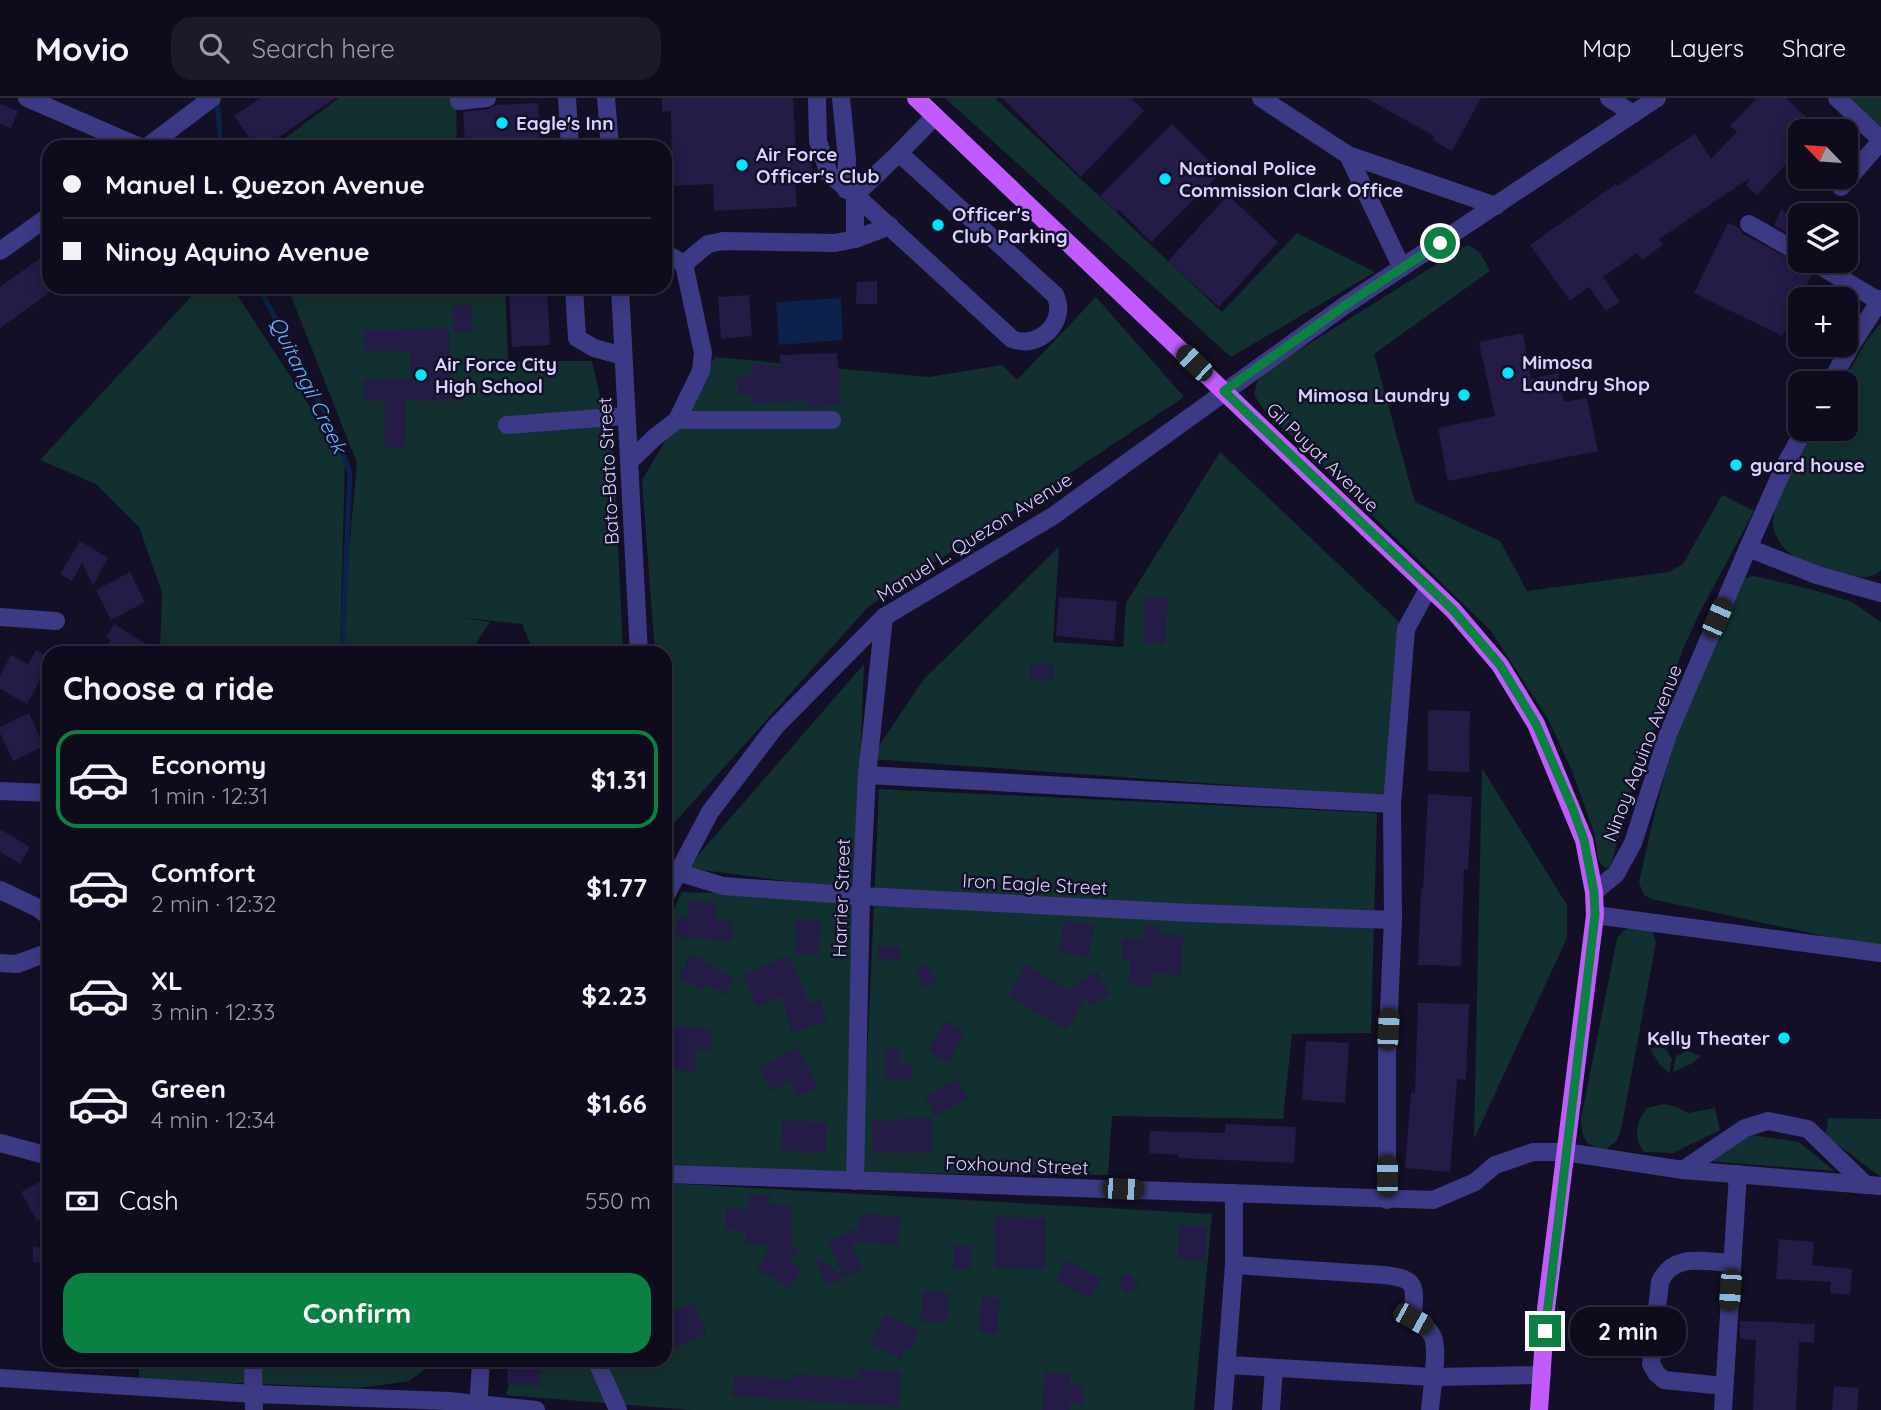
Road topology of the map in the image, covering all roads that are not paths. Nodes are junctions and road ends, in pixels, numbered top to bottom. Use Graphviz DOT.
graph roads {
  1 [pos="27,98"];
  2 [pos="487,98"];
  3 [pos="567,98"];
  4 [pos="606,98"];
  5 [pos="817,98"];
  6 [pos="841,98"];
  7 [pos="916,98"];
  8 [pos="1261,98"];
  9 [pos="1609,98"];
  10 [pos="1657,98"];
  11 [pos="1837,98"];
  12 [pos="211,99"];
  13 [pos="459,101"];
  14 [pos="1633,114"];
  15 [pos="935,116"];
  16 [pos="124,140"];
  17 [pos="156,140"];
  18 [pos="570,140"];
  19 [pos="609,140"];
  20 [pos="1881,140"];
  21 [pos="899,153"];
  22 [pos="1348,155"];
  23 [pos="1858,167"];
  24 [pos="850,192"];
  25 [pos="1496,206"];
  26 [pos="42,221"];
  27 [pos="1749,224"];
  28 [pos="890,226"];
  29 [pos="855,239"];
  30 [pos="1788,246"];
  31 [pos="0,251"];
  32 [pos="672,257"];
  33 [pos="684,264"];
  34 [pos="1402,268"];
  35 [pos="1833,273"];
  36 [pos="574,294"];
  37 [pos="620,294"];
  38 [pos="1880,300"];
  39 [pos="623,356"];
  40 [pos="1837,371"];
  41 [pos="1224,391"];
  42 [pos="626,416"];
  43 [pos="677,420"];
  44 [pos="832,420"];
  45 [pos="508,425"];
  46 [pos="1798,441"];
  47 [pos="630,461"];
  48 [pos="1748,548"];
  49 [pos="1429,587"];
  50 [pos="1881,593"];
  51 [pos="0,617"];
  52 [pos="884,617"];
  53 [pos="56,621"];
  54 [pos="639,646"];
  55 [pos="867,775"];
  56 [pos="0,791"];
  57 [pos="42,793"];
  58 [pos="1392,804"];
  59 [pos="677,872"];
  60 [pos="672,882"];
  61 [pos="0,890"];
  62 [pos="1594,892"];
  63 [pos="861,896"];
  64 [pos="42,911"];
  65 [pos="1595,915"];
  66 [pos="1394,920"];
  67 [pos="1881,953"];
  68 [pos="42,955"];
  69 [pos="0,963"];
  70 [pos="0,1143"];
  71 [pos="1565,1152"];
  72 [pos="42,1154"];
  73 [pos="1683,1170"];
  74 [pos="672,1174"];
  75 [pos="1738,1174"];
  76 [pos="855,1181"];
  77 [pos="1874,1185"];
  78 [pos="1234,1193"];
  79 [pos="1387,1200"];
  80 [pos="1732,1263"];
  81 [pos="1234,1265"];
  82 [pos="1228,1365"];
  83 [pos="253,1367"];
  84 [pos="481,1367"];
  85 [pos="599,1367"];
  86 [pos="1274,1367"];
  87 [pos="1542,1375"];
  88 [pos="1432,1377"];
  89 [pos="0,1378"];
  90 [pos="1724,1386"];
  91 [pos="254,1402"];
  92 [pos="478,1407"];
  93 [pos="536,1410"];
  94 [pos="618,1410"];
  95 [pos="1223,1410"];
  96 [pos="1271,1410"];
  97 [pos="1430,1410"];
  98 [pos="1539,1410"];
  99 [pos="1723,1410"];
  1 -- 16 [label="street"];
  2 -- 13 [label="street"];
  3 -- 18 [label="street"];
  4 -- 19 [label="street"];
  5 -- 24 [label="street"];
  6 -- 24 [label="street"];
  7 -- 15 [label="main road, Gil Puyat Avenue"];
  8 -- 22 [label="street"];
  9 -- 14 [label="street"];
  10 -- 14 [label="street, Manuel L. Quezon Avenue"];
  11 -- 20 [label="street"];
  12 -- 17 [label="street"];
  14 -- 25 [label="street, Manuel L. Quezon Avenue"];
  15 -- 21 [label="street"];
  15 -- 41 [label="main road, Gil Puyat Avenue"];
  20 -- 23 [label="street"];
  21 -- 24 [label="street"];
  21 -- 28 [label="street"];
  22 -- 25 [label="street"];
  22 -- 34 [label="street"];
  24 -- 28 [label="street"];
  24 -- 29 [label="street"];
  25 -- 34 [label="street, Manuel L. Quezon Avenue"];
  26 -- 31 [label="street"];
  27 -- 30 [label="street"];
  28 -- 29 [label="street"];
  29 -- 33 [label="street"];
  32 -- 33 [label="street"];
  33 -- 43 [label="street"];
  34 -- 41 [label="street, Manuel L. Quezon Avenue"];
  35 -- 38 [label="street"];
  36 -- 39 [label="street"];
  37 -- 39 [label="street, Bato-Bato Street"];
  38 -- 40 [label="street"];
  39 -- 42 [label="street, Bato-Bato Street"];
  41 -- 49 [label="main road, Gil Puyat Avenue"];
  41 -- 52 [label="street, Manuel L. Quezon Avenue"];
  42 -- 45 [label="street"];
  42 -- 47 [label="street, Bato-Bato Street"];
  43 -- 44 [label="street"];
  43 -- 47 [label="street"];
  46 -- 48 [label="street, Ninoy Aquino Avenue"];
  47 -- 54 [label="street, Bato-Bato Street"];
  48 -- 50 [label="street"];
  48 -- 62 [label="street, Ninoy Aquino Avenue"];
  49 -- 58 [label="street"];
  49 -- 62 [label="main road, Gil Puyat Avenue"];
  51 -- 53 [label="street"];
  52 -- 55 [label="street, Harrier Street"];
  52 -- 59 [label="street, Manuel L. Quezon Avenue"];
  55 -- 58 [label="street"];
  55 -- 63 [label="street, Harrier Street"];
  56 -- 57 [label="street"];
  58 -- 66 [label="street"];
  59 -- 60 [label="street, Manuel L. Quezon Avenue"];
  59 -- 63 [label="street, Iron Eagle Street"];
  61 -- 64 [label="street"];
  62 -- 65 [label="main road, Gil Puyat Avenue"];
  63 -- 66 [label="street, Iron Eagle Street"];
  63 -- 76 [label="street, Harrier Street"];
  65 -- 67 [label="street"];
  65 -- 71 [label="main road"];
  66 -- 79 [label="street"];
  68 -- 69 [label="street"];
  70 -- 72 [label="street"];
  71 -- 73 [label="street, Foxhound Street"];
  71 -- 79 [label="street, Foxhound Street"];
  71 -- 87 [label="main road"];
  73 -- 75 [label="street, Foxhound Street"];
  73 -- 77 [label="street"];
  74 -- 76 [label="street, Foxhound Street"];
  75 -- 77 [label="street, Foxhound Street"];
  75 -- 80 [label="street"];
  76 -- 78 [label="street, Foxhound Street"];
  78 -- 79 [label="street, Foxhound Street"];
  78 -- 81 [label="street"];
  80 -- 90 [label="street"];
  80 -- 90 [label="street"];
  81 -- 82 [label="street"];
  81 -- 88 [label="street"];
  82 -- 86 [label="street"];
  82 -- 95 [label="street"];
  83 -- 91 [label="street"];
  84 -- 92 [label="street"];
  85 -- 94 [label="street"];
  86 -- 88 [label="street"];
  86 -- 96 [label="street"];
  87 -- 88 [label="street"];
  87 -- 98 [label="main road"];
  88 -- 97 [label="street"];
  89 -- 91 [label="street"];
  90 -- 99 [label="street"];
  91 -- 92 [label="street"];
  92 -- 93 [label="street"];
}
